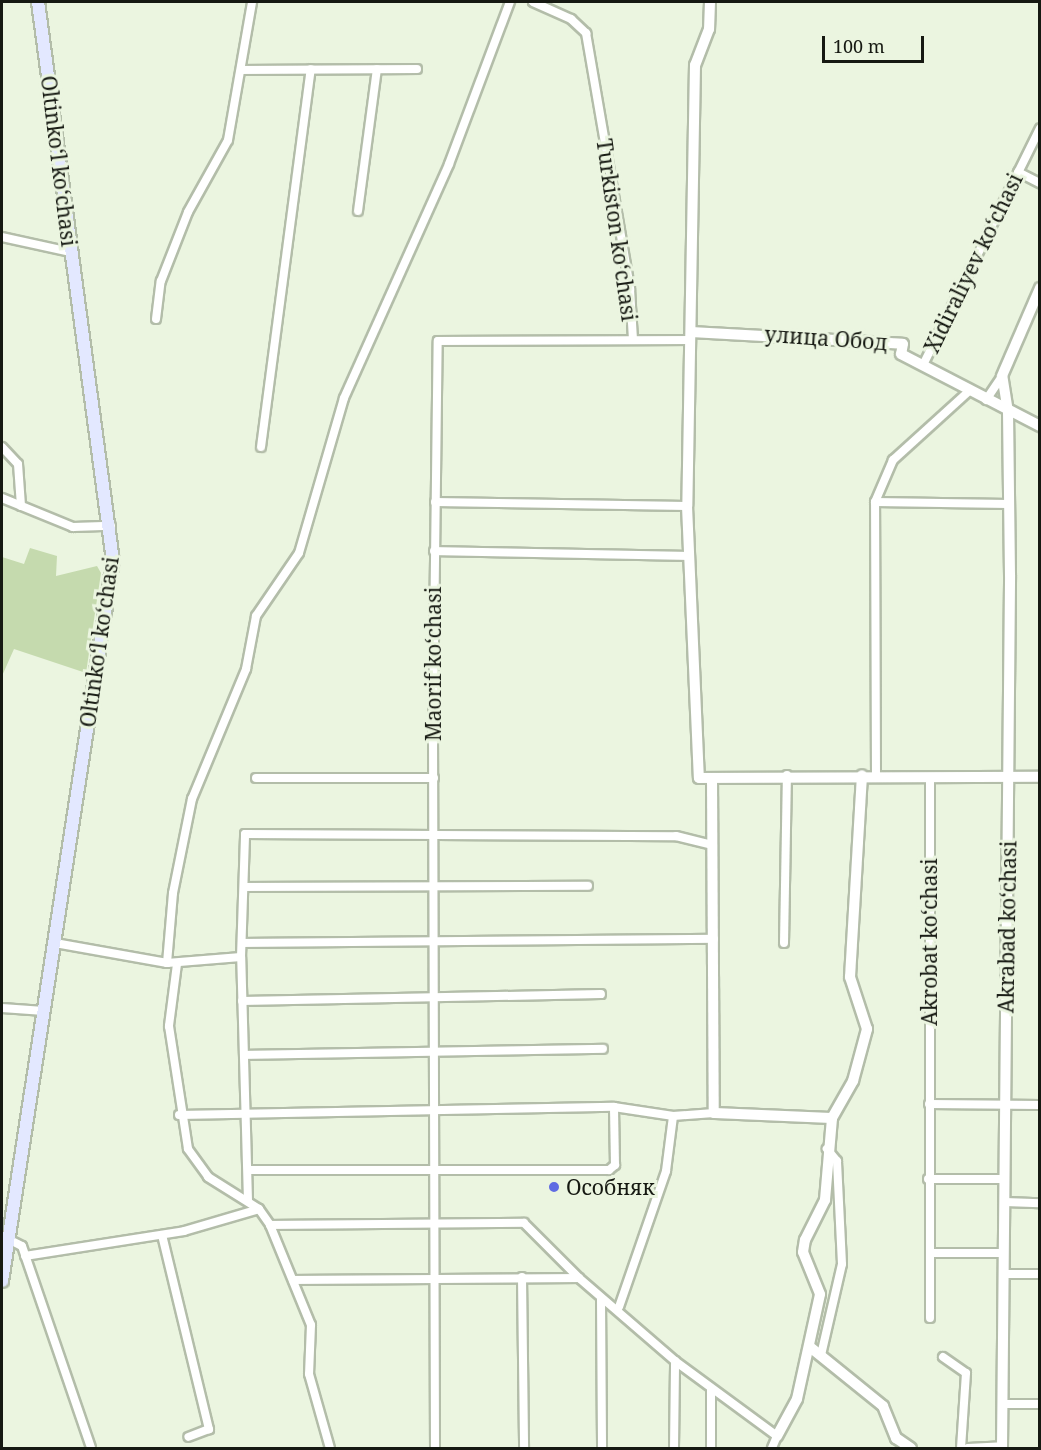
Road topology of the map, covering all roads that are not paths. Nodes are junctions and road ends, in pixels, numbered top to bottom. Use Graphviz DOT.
graph roads {
  1 [pos="38,2"];
  2 [pos="252,2"];
  3 [pos="510,2"];
  4 [pos="533,2"];
  5 [pos="710,2"];
  6 [pos="311,69"];
  7 [pos="377,69"];
  8 [pos="417,69"];
  9 [pos="242,70"];
  10 [pos="1040,128"];
  11 [pos="1018,172"];
  12 [pos="1040,183"];
  13 [pos="358,211"];
  14 [pos="2,237"];
  15 [pos="70,252"];
  16 [pos="1040,288"];
  17 [pos="156,319"];
  18 [pos="691,336"];
  19 [pos="633,339"];
  20 [pos="923,365"];
  21 [pos="1002,376"];
  22 [pos="969,391"];
  23 [pos="986,400"];
  24 [pos="1008,412"];
  25 [pos="1040,426"];
  26 [pos="2,447"];
  27 [pos="261,447"];
  28 [pos="2,498"];
  29 [pos="435,502"];
  30 [pos="874,502"];
  31 [pos="1009,504"];
  32 [pos="21,506"];
  33 [pos="687,506"];
  34 [pos="111,526"];
  35 [pos="434,551"];
  36 [pos="687,556"];
  37 [pos="787,775"];
  38 [pos="862,775"];
  39 [pos="876,776"];
  40 [pos="1040,777"];
  41 [pos="255,778"];
  42 [pos="434,778"];
  43 [pos="712,778"];
  44 [pos="1008,778"];
  45 [pos="930,780"];
  46 [pos="434,833"];
  47 [pos="713,845"];
  48 [pos="588,886"];
  49 [pos="244,887"];
  50 [pos="434,888"];
  51 [pos="714,939"];
  52 [pos="55,943"];
  53 [pos="243,943"];
  54 [pos="434,943"];
  55 [pos="784,943"];
  56 [pos="241,957"];
  57 [pos="167,963"];
  58 [pos="177,964"];
  59 [pos="601,994"];
  60 [pos="434,997"];
  61 [pos="242,1001"];
  62 [pos="2,1008"];
  63 [pos="44,1011"];
  64 [pos="603,1050"];
  65 [pos="433,1054"];
  66 [pos="244,1055"];
  67 [pos="928,1104"];
  68 [pos="1040,1105"];
  69 [pos="1006,1106"];
  70 [pos="614,1107"];
  71 [pos="434,1112"];
  72 [pos="714,1113"];
  73 [pos="179,1115"];
  74 [pos="246,1116"];
  75 [pos="673,1116"];
  76 [pos="832,1118"];
  77 [pos="827,1149"];
  78 [pos="435,1168"];
  79 [pos="248,1170"];
  80 [pos="928,1179"];
  81 [pos="1005,1179"];
  82 [pos="248,1201"];
  83 [pos="1005,1202"];
  84 [pos="1040,1203"];
  85 [pos="259,1209"];
  86 [pos="435,1222"];
  87 [pos="270,1225"];
  88 [pos="162,1235"];
  89 [pos="10,1240"];
  90 [pos="930,1253"];
  91 [pos="1004,1253"];
  92 [pos="25,1256"];
  93 [pos="1004,1274"];
  94 [pos="1040,1274"];
  95 [pos="436,1277"];
  96 [pos="522,1277"];
  97 [pos="579,1278"];
  98 [pos="292,1280"];
  99 [pos="2,1281"];
  100 [pos="601,1299"];
  101 [pos="619,1307"];
  102 [pos="930,1318"];
  103 [pos="810,1347"];
  104 [pos="821,1355"];
  105 [pos="943,1357"];
  106 [pos="675,1361"];
  107 [pos="711,1389"];
  108 [pos="1003,1404"];
  109 [pos="1040,1404"];
  110 [pos="777,1436"];
  111 [pos="188,1437"];
  112 [pos="1002,1447"];
  113 [pos="91,1449"];
  114 [pos="330,1449"];
  115 [pos="435,1449"];
  116 [pos="524,1449"];
  117 [pos="602,1449"];
  118 [pos="674,1449"];
  119 [pos="711,1449"];
  120 [pos="772,1449"];
  121 [pos="911,1449"];
  122 [pos="962,1449"];
  123 [pos="968,1449"];
  1 -- 15 [label="main road, Oltinkoʻl koʻchasi"];
  2 -- 9 [label="street"];
  3 -- 57 [label="street"];
  4 -- 19 [label="street, Turkiston koʻchasi"];
  5 -- 18 [label="street"];
  6 -- 7 [label="street"];
  6 -- 9 [label="street"];
  6 -- 27 [label="street"];
  7 -- 8 [label="street"];
  7 -- 13 [label="street"];
  9 -- 17 [label="street"];
  10 -- 11 [label="street, Xidiraliyev koʻchasi"];
  11 -- 12 [label="street"];
  11 -- 20 [label="street, Xidiraliyev koʻchasi"];
  14 -- 15 [label="street"];
  15 -- 34 [label="main road, Oltinkoʻl koʻchasi"];
  16 -- 21 [label="street"];
  18 -- 19 [label="street"];
  18 -- 20 [label="street, улица Обод"];
  18 -- 33 [label="street"];
  19 -- 29 [label="street, Turkiston koʻchasi"];
  20 -- 22 [label="street, улица Обод"];
  21 -- 23 [label="street"];
  21 -- 24 [label="street, Akrabad koʻchasi"];
  22 -- 23 [label="street, улица Обод"];
  22 -- 30 [label="street"];
  23 -- 24 [label="street, улица Обод"];
  24 -- 25 [label="street, улица Обод"];
  24 -- 31 [label="street, Akrabad koʻchasi"];
  26 -- 32 [label="street"];
  28 -- 32 [label="street"];
  29 -- 33 [label="street"];
  29 -- 35 [label="street, Turkiston koʻchasi"];
  30 -- 31 [label="street"];
  30 -- 39 [label="street"];
  31 -- 44 [label="street, Akrabad koʻchasi"];
  32 -- 34 [label="street"];
  33 -- 36 [label="street"];
  34 -- 52 [label="main road, Oltinkoʻl koʻchasi"];
  35 -- 36 [label="street"];
  35 -- 42 [label="street, Maorif koʻchasi"];
  36 -- 43 [label="street"];
  37 -- 38 [label="street"];
  37 -- 43 [label="street"];
  37 -- 55 [label="street"];
  38 -- 39 [label="street"];
  38 -- 76 [label="street"];
  39 -- 45 [label="street"];
  40 -- 44 [label="street"];
  41 -- 42 [label="street"];
  42 -- 46 [label="street, Maorif koʻchasi"];
  43 -- 47 [label="street"];
  44 -- 45 [label="street"];
  44 -- 69 [label="street, Akrabad koʻchasi"];
  45 -- 67 [label="street, Akrobat koʻchasi"];
  46 -- 47 [label="street"];
  46 -- 49 [label="street"];
  46 -- 50 [label="street, Maorif koʻchasi"];
  47 -- 51 [label="street"];
  48 -- 50 [label="street"];
  49 -- 50 [label="street"];
  49 -- 53 [label="street"];
  50 -- 54 [label="street, Maorif koʻchasi"];
  51 -- 54 [label="street"];
  51 -- 72 [label="street"];
  52 -- 57 [label="street"];
  52 -- 63 [label="main road, Oltinkoʻl koʻchasi"];
  53 -- 54 [label="street"];
  53 -- 56 [label="street"];
  54 -- 60 [label="street, Maorif koʻchasi"];
  56 -- 58 [label="street"];
  56 -- 61 [label="street"];
  57 -- 58 [label="street"];
  58 -- 73 [label="street"];
  59 -- 60 [label="street"];
  60 -- 61 [label="street"];
  60 -- 65 [label="street, Maorif koʻchasi"];
  61 -- 66 [label="street"];
  62 -- 63 [label="street"];
  63 -- 89 [label="main road, Oltinkoʻl koʻchasi"];
  64 -- 65 [label="street"];
  65 -- 66 [label="street"];
  65 -- 71 [label="street, Maorif koʻchasi"];
  66 -- 74 [label="street"];
  67 -- 69 [label="street"];
  67 -- 80 [label="street, Akrobat koʻchasi"];
  68 -- 69 [label="street"];
  69 -- 81 [label="street, Akrabad koʻchasi"];
  70 -- 71 [label="street"];
  70 -- 75 [label="street"];
  70 -- 78 [label="street"];
  71 -- 74 [label="street"];
  71 -- 78 [label="street, Maorif koʻchasi"];
  72 -- 75 [label="street"];
  72 -- 76 [label="street"];
  73 -- 74 [label="street"];
  73 -- 82 [label="street"];
  74 -- 79 [label="street"];
  75 -- 101 [label="street"];
  76 -- 77 [label="street"];
  77 -- 103 [label="street"];
  77 -- 104 [label="street"];
  78 -- 79 [label="street"];
  78 -- 86 [label="street, Maorif koʻchasi"];
  79 -- 82 [label="street"];
  80 -- 81 [label="street"];
  80 -- 90 [label="street, Akrobat koʻchasi"];
  81 -- 83 [label="street, Akrabad koʻchasi"];
  82 -- 85 [label="street"];
  83 -- 84 [label="street"];
  83 -- 91 [label="street, Akrabad koʻchasi"];
  85 -- 87 [label="street"];
  85 -- 88 [label="street"];
  86 -- 87 [label="street"];
  86 -- 95 [label="street, Maorif koʻchasi"];
  86 -- 97 [label="street"];
  87 -- 98 [label="street"];
  88 -- 92 [label="street"];
  88 -- 111 [label="street"];
  89 -- 92 [label="street"];
  89 -- 99 [label="main road, Oltinkoʻl koʻchasi"];
  90 -- 91 [label="street"];
  90 -- 102 [label="street, Akrobat koʻchasi"];
  91 -- 93 [label="street, Akrabad koʻchasi"];
  92 -- 113 [label="street"];
  93 -- 94 [label="street"];
  93 -- 108 [label="street, Akrabad koʻchasi"];
  95 -- 96 [label="street"];
  95 -- 98 [label="street"];
  95 -- 115 [label="street, Maorif koʻchasi"];
  96 -- 97 [label="street"];
  96 -- 116 [label="street"];
  97 -- 100 [label="street"];
  98 -- 114 [label="street"];
  100 -- 101 [label="street"];
  100 -- 117 [label="street"];
  101 -- 106 [label="street"];
  103 -- 104 [label="street"];
  103 -- 110 [label="street"];
  104 -- 121 [label="street"];
  105 -- 122 [label="street"];
  106 -- 107 [label="street"];
  106 -- 118 [label="street"];
  107 -- 110 [label="street"];
  107 -- 119 [label="street"];
  108 -- 109 [label="street"];
  108 -- 112 [label="street, Akrabad koʻchasi"];
  110 -- 120 [label="street"];
  112 -- 123 [label="street"];
}
